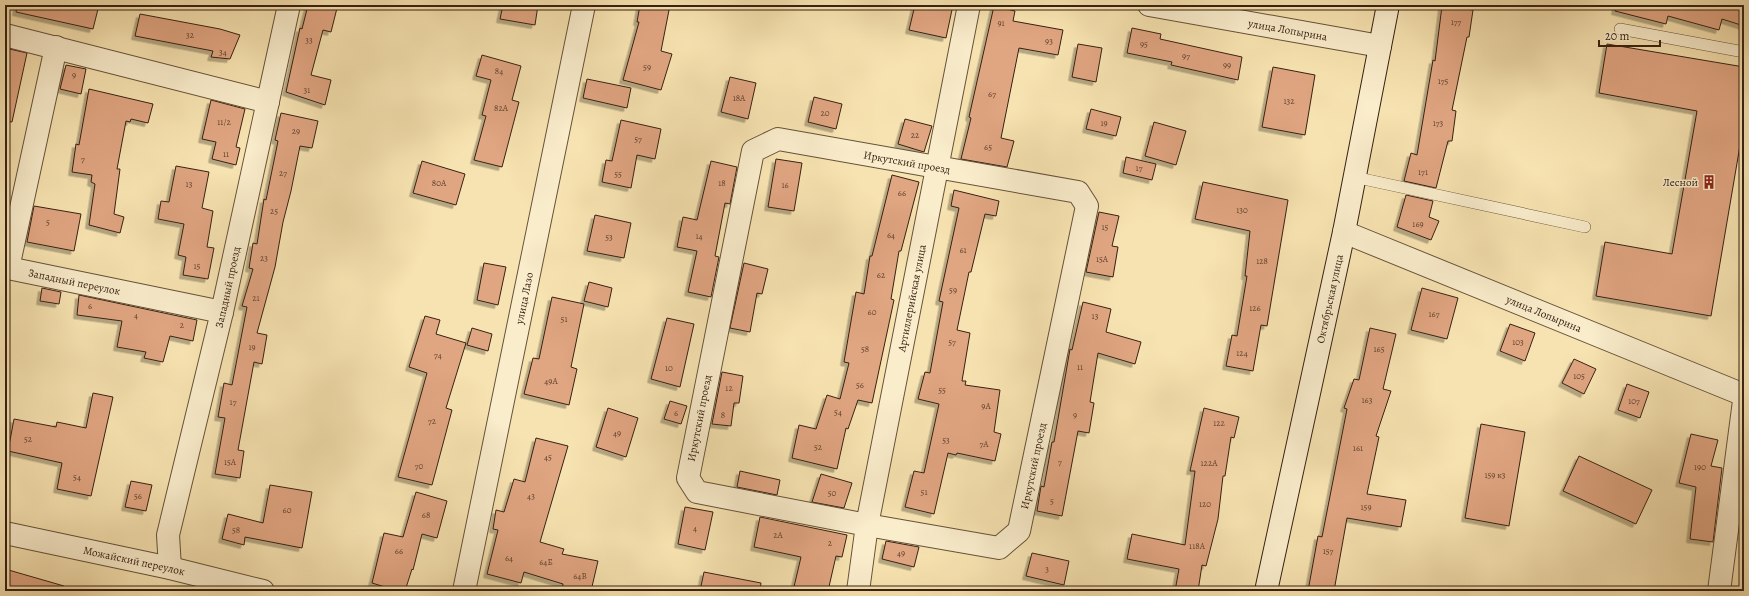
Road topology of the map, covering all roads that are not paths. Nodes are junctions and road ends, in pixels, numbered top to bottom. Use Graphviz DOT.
graph roads {
  1 [pos="289,5"];
  2 [pos="584,5"];
  3 [pos="969,5"];
  4 [pos="1149,5"];
  5 [pos="1388,5"];
  6 [pos="1620,29"];
  7 [pos="5,35"];
  8 [pos="1380,46"];
  9 [pos="56,47"];
  10 [pos="1744,52"];
  11 [pos="268,102"];
  12 [pos="938,167"];
  13 [pos="1354,177"];
  14 [pos="1585,227"];
  15 [pos="1344,232"];
  16 [pos="222,312"];
  17 [pos="1744,395"];
  18 [pos="1744,400"];
  19 [pos="867,525"];
  20 [pos="5,532"];
  21 [pos="170,568"];
  22 [pos="263,591"];
  23 [pos="464,591"];
  24 [pos="858,591"];
  25 [pos="1266,591"];
  26 [pos="1719,591"];
  1 -- 11 [label="street, Западный проезд"];
  2 -- 23 [label="street, улица Лазо"];
  3 -- 12 [label="street, Артиллерийская улица"];
  4 -- 8 [label="street, улица Лопырина"];
  5 -- 8 [label="street, Октябрьская улица"];
  6 -- 10 [label="lane"];
  7 -- 9 [label="street"];
  8 -- 13 [label="street, Октябрьская улица"];
  9 -- 11 [label="street"];
  9 -- 16 [label="street, Западный переулок"];
  11 -- 16 [label="street, Западный проезд"];
  12 -- 19 [label="street, Артиллерийская улица"];
  12 -- 19 [label="street, Иркутский проезд"];
  12 -- 19 [label="street, Иркутский проезд"];
  13 -- 14 [label="lane"];
  13 -- 15 [label="street, Октябрьская улица"];
  15 -- 17 [label="street, улица Лопырина"];
  15 -- 25 [label="street, Октябрьская улица"];
  16 -- 21 [label="street, Западный проезд"];
  18 -- 26 [label="street"];
  19 -- 24 [label="street, Артиллерийская улица"];
  20 -- 21 [label="street, Можайский переулок"];
  21 -- 22 [label="street, Можайский переулок"];
}
